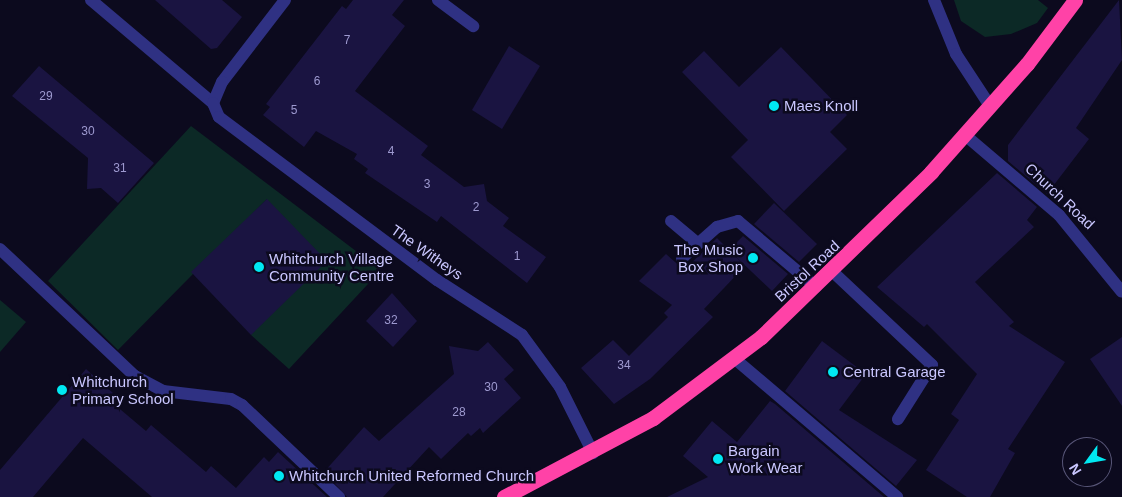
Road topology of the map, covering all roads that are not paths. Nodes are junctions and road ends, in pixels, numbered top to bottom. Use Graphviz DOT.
graph roads {
  1 [pos="91,0"];
  2 [pos="285,0"];
  3 [pos="438,0"];
  4 [pos="934,0"];
  5 [pos="1075,0"];
  6 [pos="473,26"];
  7 [pos="213,103"];
  8 [pos="990,106"];
  9 [pos="965,135"];
  10 [pos="671,221"];
  11 [pos="697,243"];
  12 [pos="0,250"];
  13 [pos="682,258"];
  14 [pos="833,272"];
  15 [pos="816,288"];
  16 [pos="1122,292"];
  17 [pos="736,359"];
  18 [pos="898,419"];
  19 [pos="593,453"];
  20 [pos="339,497"];
  21 [pos="504,497"];
  22 [pos="897,497"];
  1 -- 7 [label="street, The Witheys"];
  2 -- 7 [label="street"];
  3 -- 6 [label="street"];
  4 -- 8 [label="street"];
  5 -- 8 [label="highway, Bristol Road"];
  7 -- 19 [label="street, The Witheys"];
  8 -- 9 [label="highway, Bristol Road"];
  9 -- 14 [label="highway, Bristol Road"];
  9 -- 16 [label="street, Church Road"];
  10 -- 11 [label="street"];
  11 -- 13 [label="street"];
  11 -- 15 [label="street"];
  12 -- 20 [label="street"];
  14 -- 15 [label="highway, Bristol Road"];
  14 -- 18 [label="street"];
  15 -- 17 [label="highway, Bristol Road"];
  17 -- 19 [label="highway, Bristol Road"];
  17 -- 22 [label="street"];
  19 -- 21 [label="highway, Bristol Road"];
}
